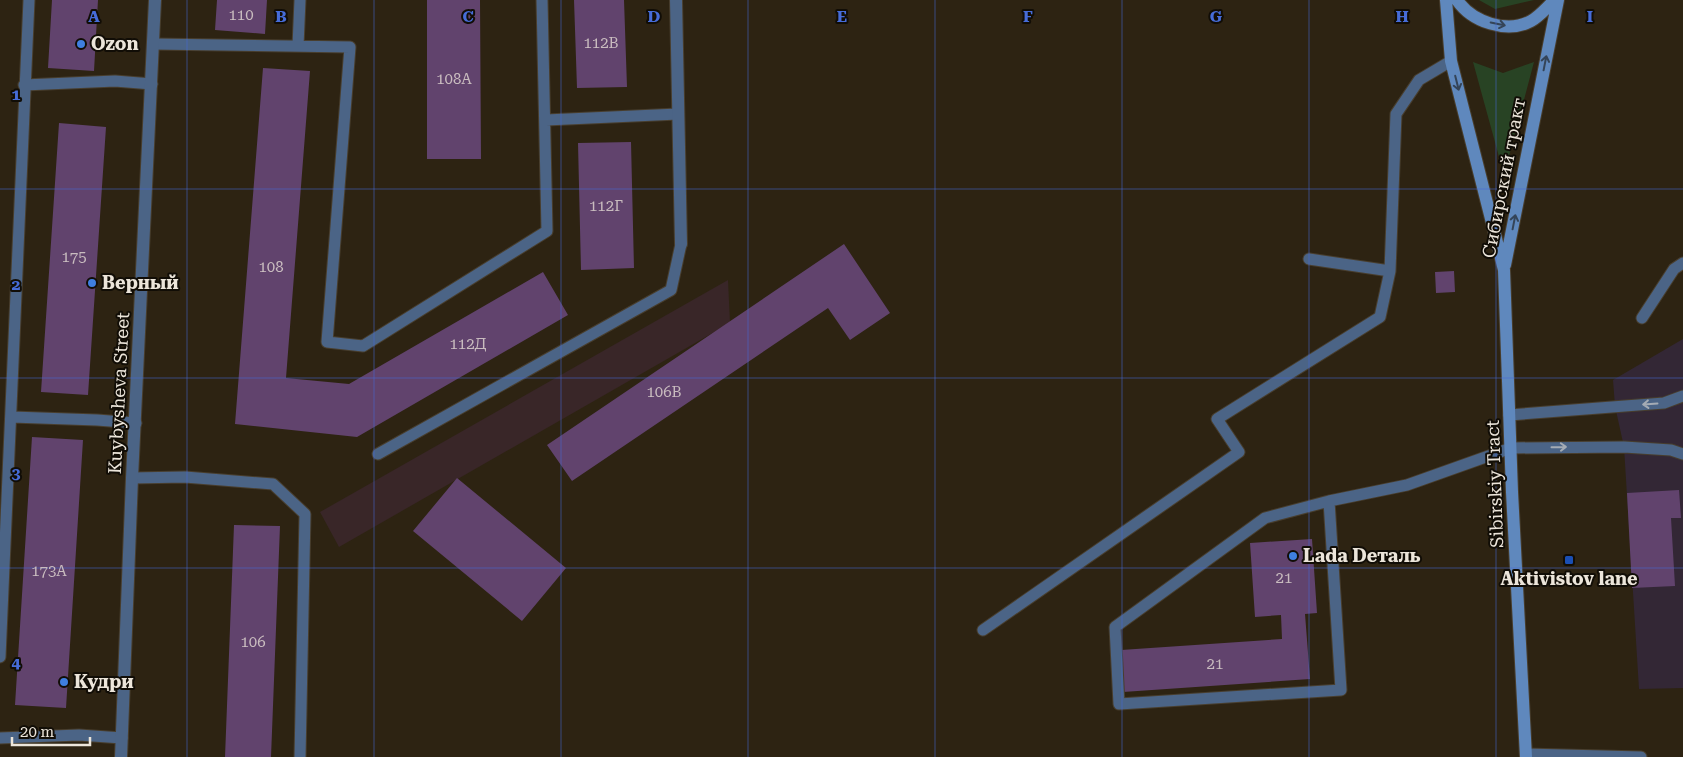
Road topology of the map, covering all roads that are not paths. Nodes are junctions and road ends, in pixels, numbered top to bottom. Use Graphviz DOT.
graph roads {
  1 [pos="29,0"];
  2 [pos="155,0"];
  3 [pos="300,0"];
  4 [pos="542,0"];
  5 [pos="676,0"];
  6 [pos="1446,0"];
  7 [pos="1458,0"];
  8 [pos="1556,0"];
  9 [pos="154,44"];
  10 [pos="298,46"];
  11 [pos="1451,61"];
  12 [pos="152,84"];
  13 [pos="24,85"];
  14 [pos="678,114"];
  15 [pos="546,120"];
  16 [pos="680,244"];
  17 [pos="1309,259"];
  18 [pos="1683,263"];
  19 [pos="1504,270"];
  20 [pos="1390,271"];
  21 [pos="1642,318"];
  22 [pos="1683,396"];
  23 [pos="1509,415"];
  24 [pos="12,417"];
  25 [pos="136,423"];
  26 [pos="1511,448"];
  27 [pos="378,454"];
  28 [pos="1683,454"];
  29 [pos="132,478"];
  30 [pos="1329,501"];
  31 [pos="983,630"];
  32 [pos="0,656"];
  33 [pos="0,738"];
  34 [pos="122,738"];
  35 [pos="1526,755"];
  36 [pos="122,757"];
  37 [pos="300,757"];
  38 [pos="1641,757"];
  1 -- 13 [label="lane"];
  2 -- 9 [label="street, Kuybysheva Street"];
  3 -- 10 [label="lane"];
  4 -- 15 [label="lane"];
  5 -- 14 [label="street"];
  6 -- 11 [label="main road, Сибирский тракт"];
  7 -- 8 [label="main road, one-way"];
  19 -- 8 [label="main road, Сибирский тракт, one-way"];
  9 -- 10 [label="lane"];
  9 -- 12 [label="street, Kuybysheva Street"];
  10 -- 15 [label="lane"];
  11 -- 19 [label="main road, Сибирский тракт, one-way"];
  11 -- 20 [label="lane"];
  12 -- 13 [label="lane"];
  12 -- 25 [label="street, Kuybysheva Street"];
  13 -- 24 [label="lane"];
  14 -- 15 [label="lane"];
  14 -- 16 [label="street"];
  16 -- 27 [label="lane"];
  17 -- 20 [label="lane"];
  18 -- 21 [label="lane"];
  19 -- 23 [label="main road, Sibirskiy Tract"];
  20 -- 31 [label="lane"];
  22 -- 23 [label="lane, one-way"];
  23 -- 26 [label="main road, Sibirskiy Tract"];
  24 -- 25 [label="lane"];
  24 -- 32 [label="lane"];
  25 -- 29 [label="street, Kuybysheva Street"];
  26 -- 28 [label="lane, one-way"];
  26 -- 30 [label="lane"];
  26 -- 35 [label="main road, Sibirskiy Tract"];
  29 -- 34 [label="street, Kuybysheva Street"];
  29 -- 37 [label="lane"];
  30 -- 30 [label="lane"];
  33 -- 34 [label="lane"];
  34 -- 36 [label="street, Kuybysheva Street"];
  35 -- 38 [label="lane"];
}
